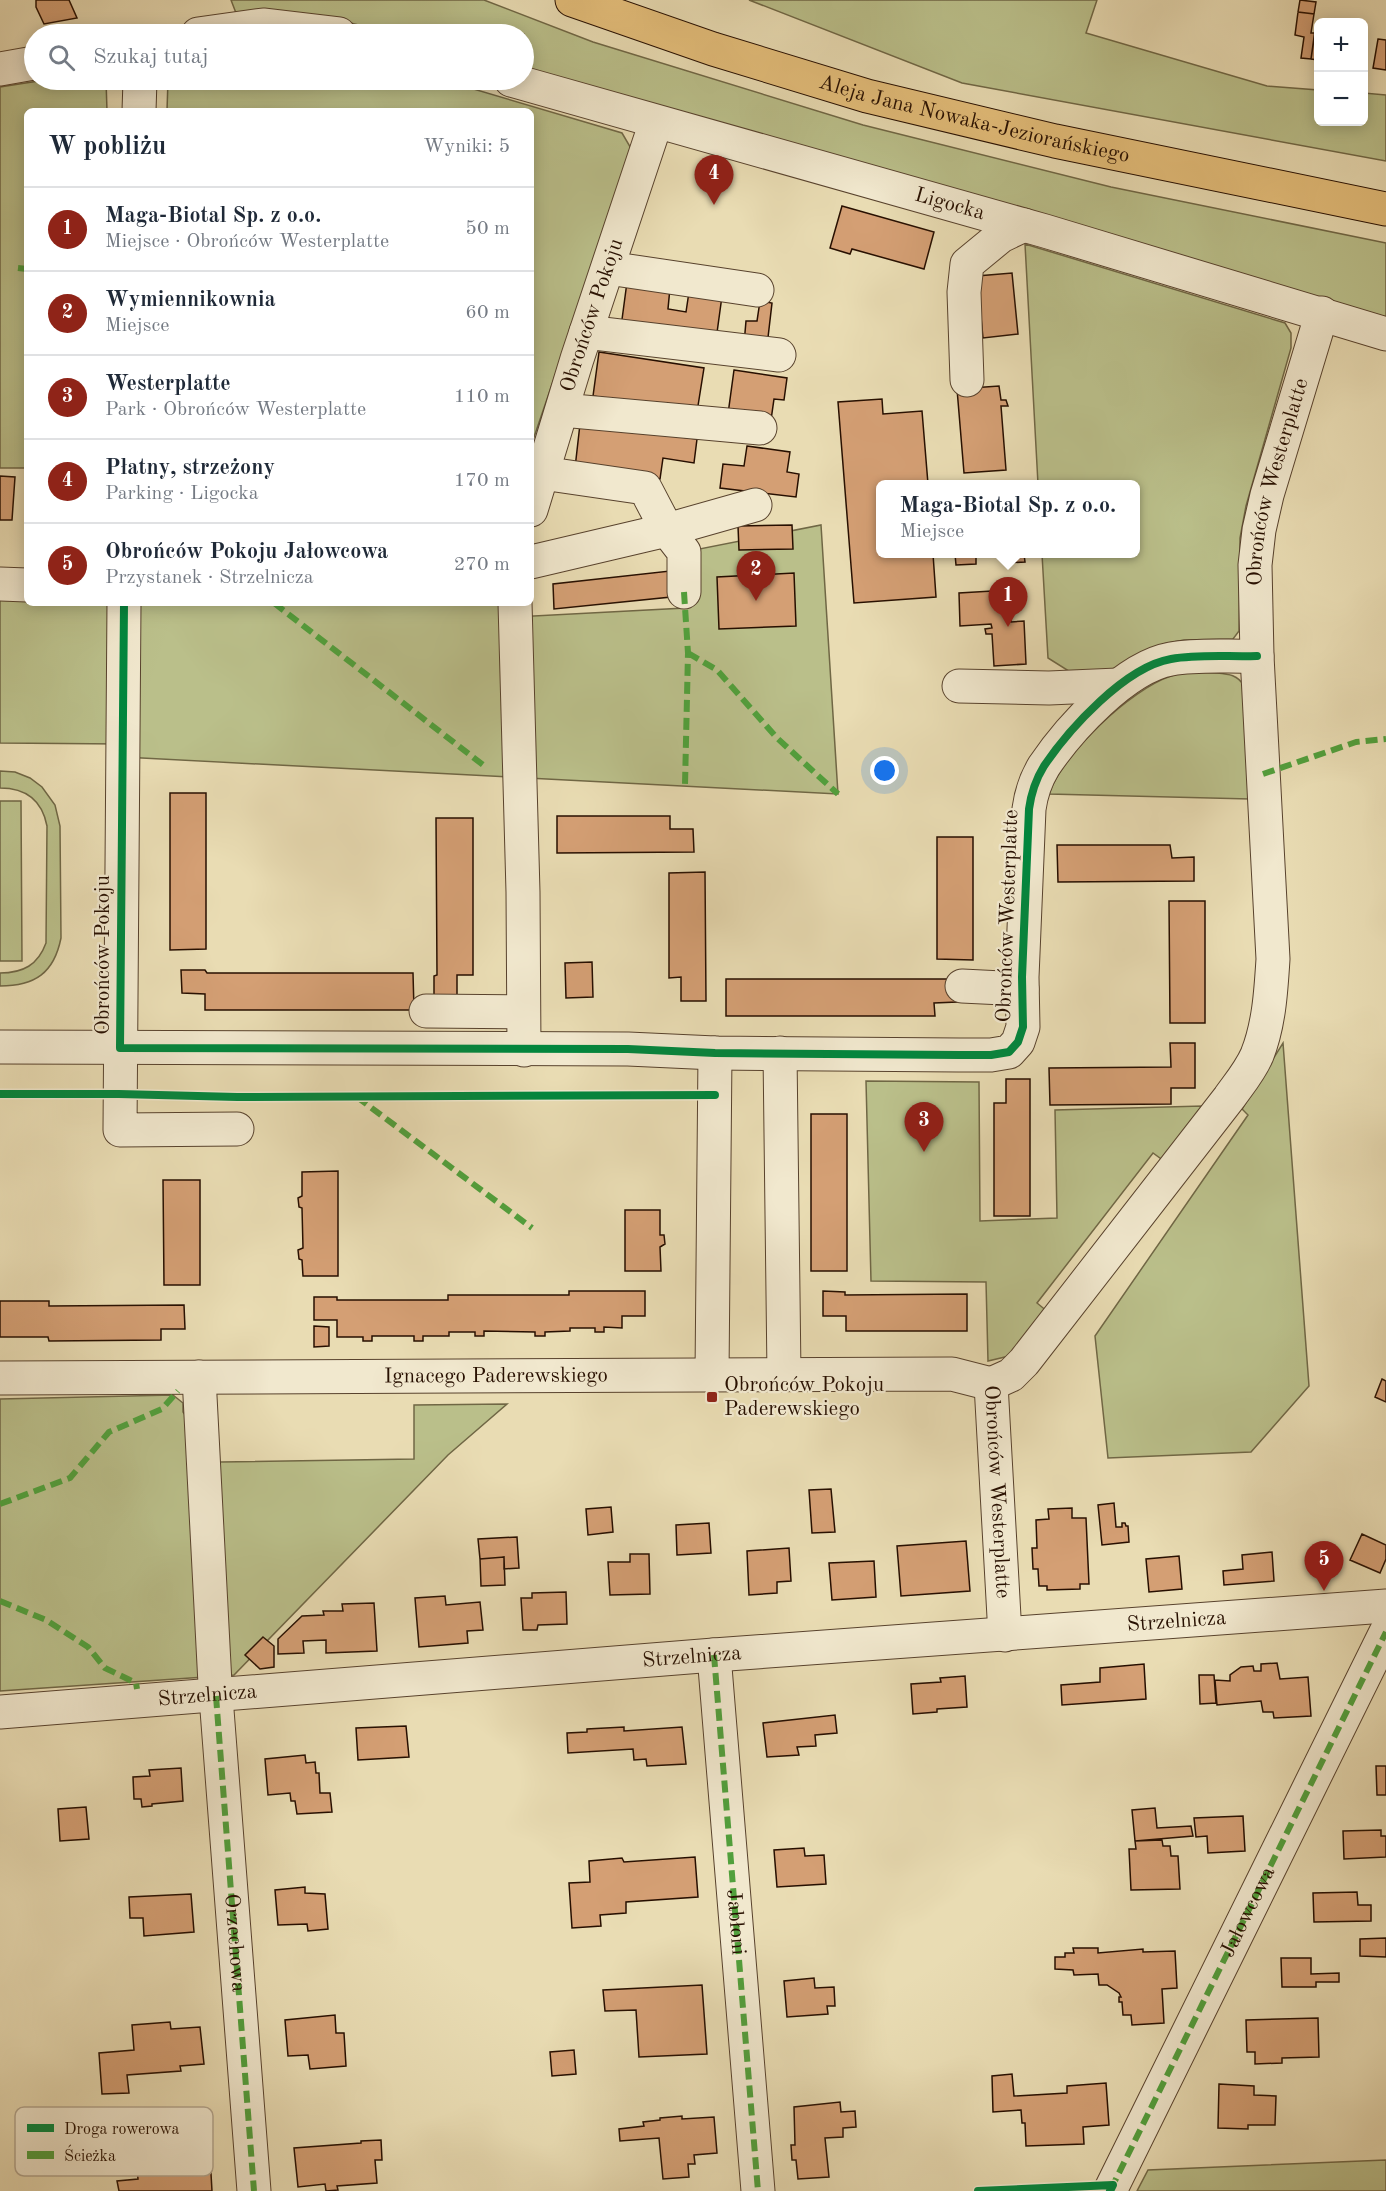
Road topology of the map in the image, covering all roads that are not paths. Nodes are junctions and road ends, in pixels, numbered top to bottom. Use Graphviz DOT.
graph roads {
  1 [pos="572,0"];
  2 [pos="24,65"];
  3 [pos="0,69"];
  4 [pos="534,87"];
  5 [pos="140,90"];
  6 [pos="139,108"];
  7 [pos="656,122"];
  8 [pos="1386,209"];
  9 [pos="1024,225"];
  10 [pos="608,268"];
  11 [pos="757,290"];
  12 [pos="1322,313"];
  13 [pos="586,332"];
  14 [pos="1386,334"];
  15 [pos="779,355"];
  16 [pos="967,380"];
  17 [pos="562,410"];
  18 [pos="760,428"];
  19 [pos="542,473"];
  20 [pos="534,500"];
  21 [pos="755,505"];
  22 [pos="667,530"];
  23 [pos="534,561"];
  24 [pos="0,584"];
  25 [pos="24,585"];
  26 [pos="684,592"];
  27 [pos="124,606"];
  28 [pos="514,606"];
  29 [pos="1257,656"];
  30 [pos="1118,685"];
  31 [pos="959,686"];
  32 [pos="962,986"];
  33 [pos="1022,989"];
  34 [pos="426,1011"];
  35 [pos="523,1012"];
  36 [pos="0,1047"];
  37 [pos="120,1048"];
  38 [pos="524,1050"];
  39 [pos="716,1053"];
  40 [pos="780,1053"];
  41 [pos="237,1129"];
  42 [pos="784,1374"];
  43 [pos="712,1375"];
  44 [pos="198,1377"];
  45 [pos="0,1378"];
  46 [pos="991,1384"];
  47 [pos="1386,1606"];
  48 [pos="1386,1632"];
  49 [pos="1005,1635"];
  50 [pos="714,1655"];
  51 [pos="216,1696"];
  52 [pos="0,1712"];
  53 [pos="254,2191"];
  54 [pos="758,2191"];
  55 [pos="1110,2191"];
  1 -- 8 [label="main road, Aleja Jana Nowaka-Jeziorańskiego"];
  2 -- 3 [label="street"];
  4 -- 7 [label="street, Ligocka"];
  5 -- 6 [label="street"];
  7 -- 9 [label="street, Ligocka"];
  7 -- 10 [label="street, Obrońców Pokoju"];
  9 -- 12 [label="street, Ligocka"];
  9 -- 16 [label="street"];
  10 -- 11 [label="street"];
  10 -- 13 [label="street, Obrońców Pokoju"];
  12 -- 14 [label="street, Ligocka"];
  12 -- 29 [label="street, Obrońców Westerplatte"];
  13 -- 15 [label="street"];
  13 -- 17 [label="street, Obrońców Pokoju"];
  17 -- 18 [label="street"];
  17 -- 19 [label="street, Obrońców Pokoju"];
  19 -- 20 [label="street, Obrońców Pokoju"];
  19 -- 22 [label="street"];
  21 -- 22 [label="street"];
  22 -- 23 [label="street"];
  22 -- 26 [label="street"];
  24 -- 25 [label="street"];
  27 -- 37 [label="street, Obrońców Pokoju"];
  28 -- 35 [label="street"];
  29 -- 30 [label="street, Obrońców Westerplatte"];
  29 -- 46 [label="street, Obrońców Westerplatte"];
  30 -- 31 [label="street"];
  30 -- 33 [label="street, Obrońców Westerplatte"];
  32 -- 33 [label="street"];
  33 -- 40 [label="street, Obrońców Westerplatte"];
  34 -- 35 [label="street"];
  35 -- 38 [label="street"];
  36 -- 37 [label="street"];
  37 -- 38 [label="street, Obrońców Pokoju"];
  37 -- 41 [label="street"];
  38 -- 39 [label="street, Obrońców Westerplatte"];
  39 -- 40 [label="street, Obrońców Westerplatte"];
  39 -- 43 [label="street"];
  40 -- 42 [label="street"];
  42 -- 43 [label="street, Ignacego Paderewskiego"];
  42 -- 46 [label="street, Ignacego Paderewskiego"];
  43 -- 44 [label="street, Ignacego Paderewskiego"];
  44 -- 45 [label="street, Ignacego Paderewskiego"];
  44 -- 51 [label="street, Orzechowa"];
  46 -- 49 [label="street, Obrońców Westerplatte"];
  47 -- 49 [label="street, Strzelnicza"];
  48 -- 55 [label="street, Jałowcowa"];
  49 -- 50 [label="street, Strzelnicza"];
  50 -- 51 [label="street, Strzelnicza"];
  50 -- 54 [label="street, Jabłoni"];
  51 -- 52 [label="street, Strzelnicza"];
  51 -- 53 [label="street, Orzechowa"];
}
